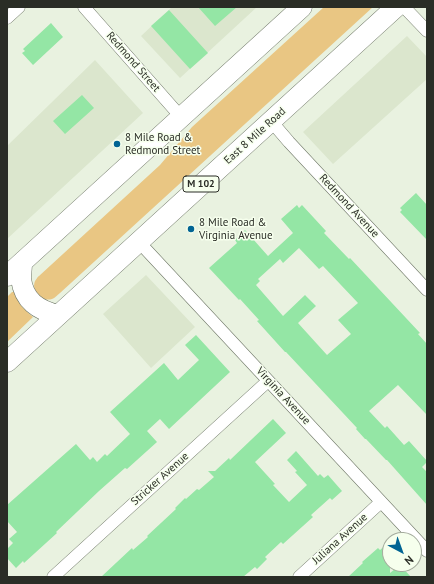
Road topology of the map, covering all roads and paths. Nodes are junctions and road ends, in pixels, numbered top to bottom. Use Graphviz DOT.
graph roads {
  1 [pos="19,7"];
  2 [pos="84,7"];
  3 [pos="302,7"];
  4 [pos="396,7"];
  5 [pos="404,7"];
  6 [pos="7,18"];
  7 [pos="427,31"];
  8 [pos="181,117"];
  9 [pos="271,122"];
  10 [pos="139,242"];
  11 [pos="22,263"];
  12 [pos="7,276"];
  13 [pos="427,290"];
  14 [pos="58,315"];
  15 [pos="7,362"];
  16 [pos="268,381"];
  17 [pos="381,502"];
  18 [pos="427,551"];
  19 [pos="53,577"];
  20 [pos="299,577"];
  1 -- 6 [label="street"];
  2 -- 8 [label="street, Redmond Street"];
  3 -- 8 [label="highway"];
  4 -- 9 [label="highway, East 8 Mile Road / M 102"];
  5 -- 7 [label="street"];
  8 -- 11 [label="highway"];
  9 -- 10 [label="highway, East 8 Mile Road / M 102"];
  9 -- 13 [label="street, Redmond Avenue"];
  10 -- 14 [label="highway, East 8 Mile Road / M 102"];
  10 -- 16 [label="street, Virginia Avenue"];
  11 -- 12 [label="highway"];
  11 -- 14 [label="highway"];
  14 -- 15 [label="highway, East 8 Mile Road / M 102"];
  16 -- 17 [label="street, Virginia Avenue"];
  16 -- 19 [label="street, Stricker Avenue"];
  17 -- 18 [label="street, Virginia Avenue"];
  17 -- 20 [label="street, Juliana Avenue"];
}
